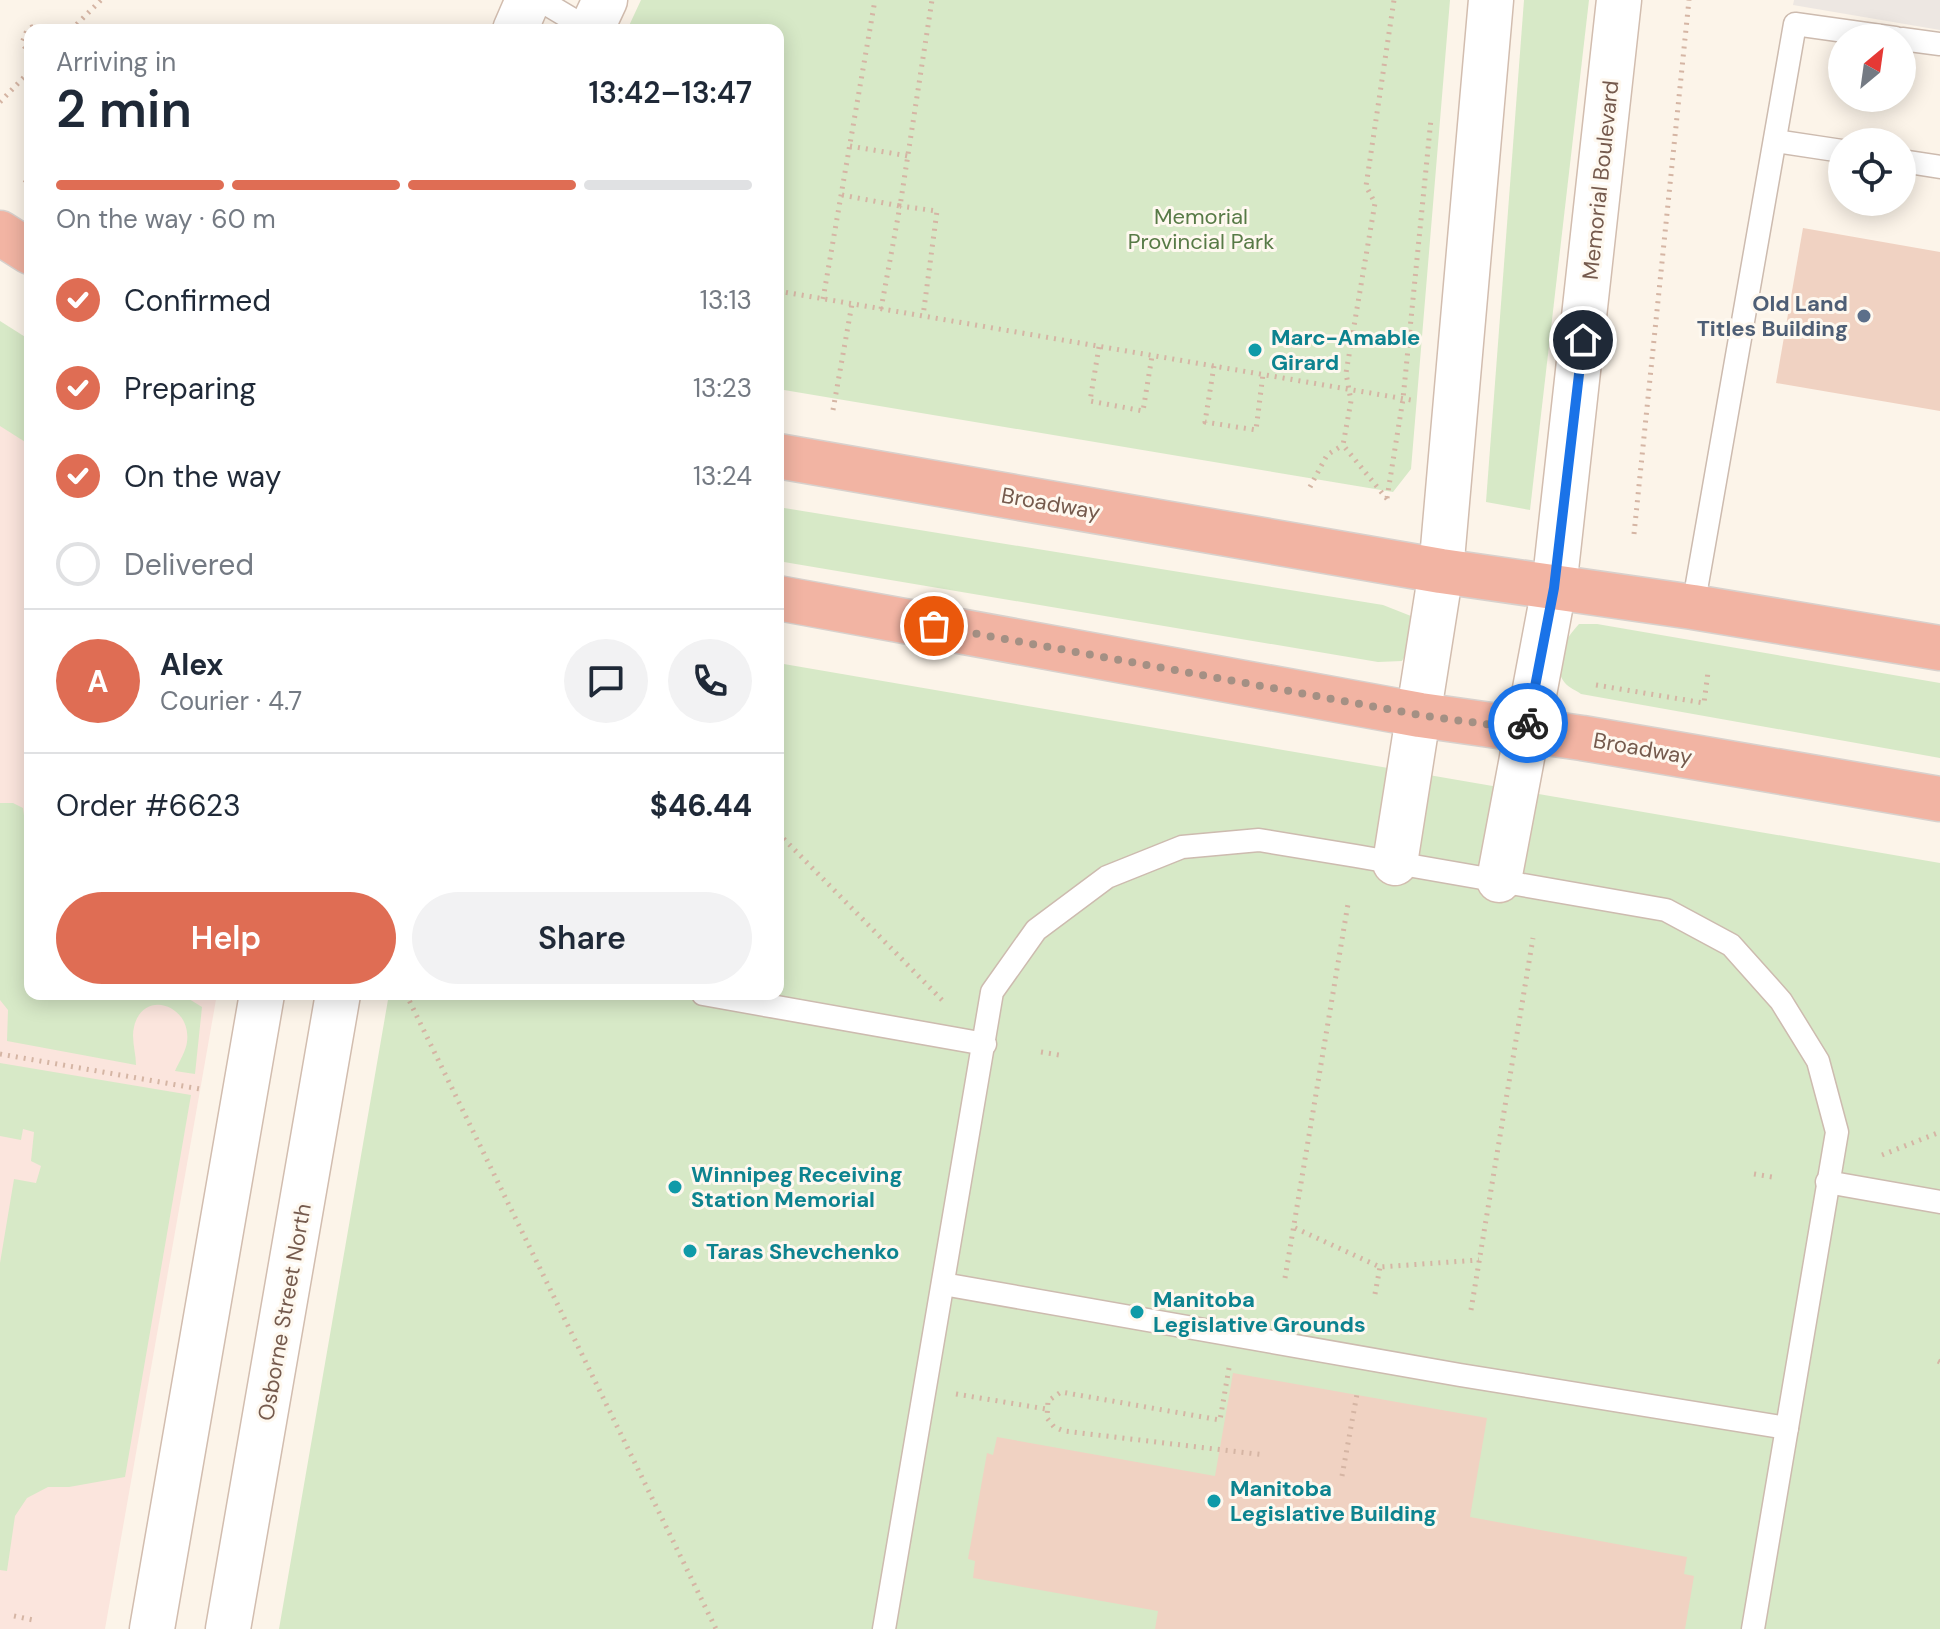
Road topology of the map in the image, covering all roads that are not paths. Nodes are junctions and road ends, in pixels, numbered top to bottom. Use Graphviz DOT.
graph roads {
  1 [pos="528,0"];
  2 [pos="540,0"];
  3 [pos="605,0"];
  4 [pos="1491,0"];
  5 [pos="1619,0"];
  6 [pos="518,24"];
  7 [pos="580,24"];
  8 [pos="593,24"];
  9 [pos="1828,29"];
  10 [pos="1916,41"];
  11 [pos="1940,44"];
  12 [pos="1775,141"];
  13 [pos="1828,149"];
  14 [pos="1916,163"];
  15 [pos="1940,167"];
  16 [pos="0,233"];
  17 [pos="24,248"];
  18 [pos="784,457"];
  19 [pos="1441,571"];
  20 [pos="1554,588"];
  21 [pos="784,599"];
  22 [pos="1693,607"];
  23 [pos="1940,648"];
  24 [pos="1420,715"];
  25 [pos="1527,730"];
  26 [pos="1940,799"];
  27 [pos="1395,863"];
  28 [pos="1499,880"];
  29 [pos="261,1000"];
  30 [pos="337,1000"];
  31 [pos="737,1000"];
  32 [pos="985,1044"];
  33 [pos="1827,1182"];
  34 [pos="1940,1202"];
  35 [pos="943,1284"];
  36 [pos="1787,1428"];
  37 [pos="152,1629"];
  38 [pos="228,1629"];
  39 [pos="884,1629"];
  40 [pos="1753,1629"];
  1 -- 6 [label="street"];
  2 -- 7 [label="lane"];
  3 -- 8 [label="street"];
  4 -- 19 [label="street"];
  5 -- 20 [label="street, Memorial Boulevard"];
  9 -- 12 [label="lane"];
  10 -- 11 [label="lane"];
  12 -- 13 [label="lane"];
  12 -- 22 [label="lane"];
  14 -- 15 [label="lane"];
  16 -- 17 [label="highway"];
  18 -- 19 [label="highway, Broadway"];
  19 -- 20 [label="highway, Broadway"];
  19 -- 24 [label="street"];
  20 -- 22 [label="highway, Broadway"];
  20 -- 25 [label="street, Memorial Boulevard"];
  21 -- 24 [label="highway, Broadway"];
  22 -- 23 [label="highway, Broadway"];
  24 -- 25 [label="highway, Broadway"];
  24 -- 27 [label="street"];
  25 -- 26 [label="highway, Broadway"];
  25 -- 28 [label="street, Memorial Boulevard"];
  27 -- 28 [label="lane"];
  27 -- 32 [label="lane"];
  28 -- 33 [label="lane"];
  29 -- 37 [label="street"];
  30 -- 38 [label="street, Osborne Street North"];
  31 -- 32 [label="lane"];
  32 -- 35 [label="lane"];
  33 -- 34 [label="lane"];
  33 -- 36 [label="lane"];
  35 -- 36 [label="lane"];
  35 -- 39 [label="lane"];
  36 -- 40 [label="lane"];
}
